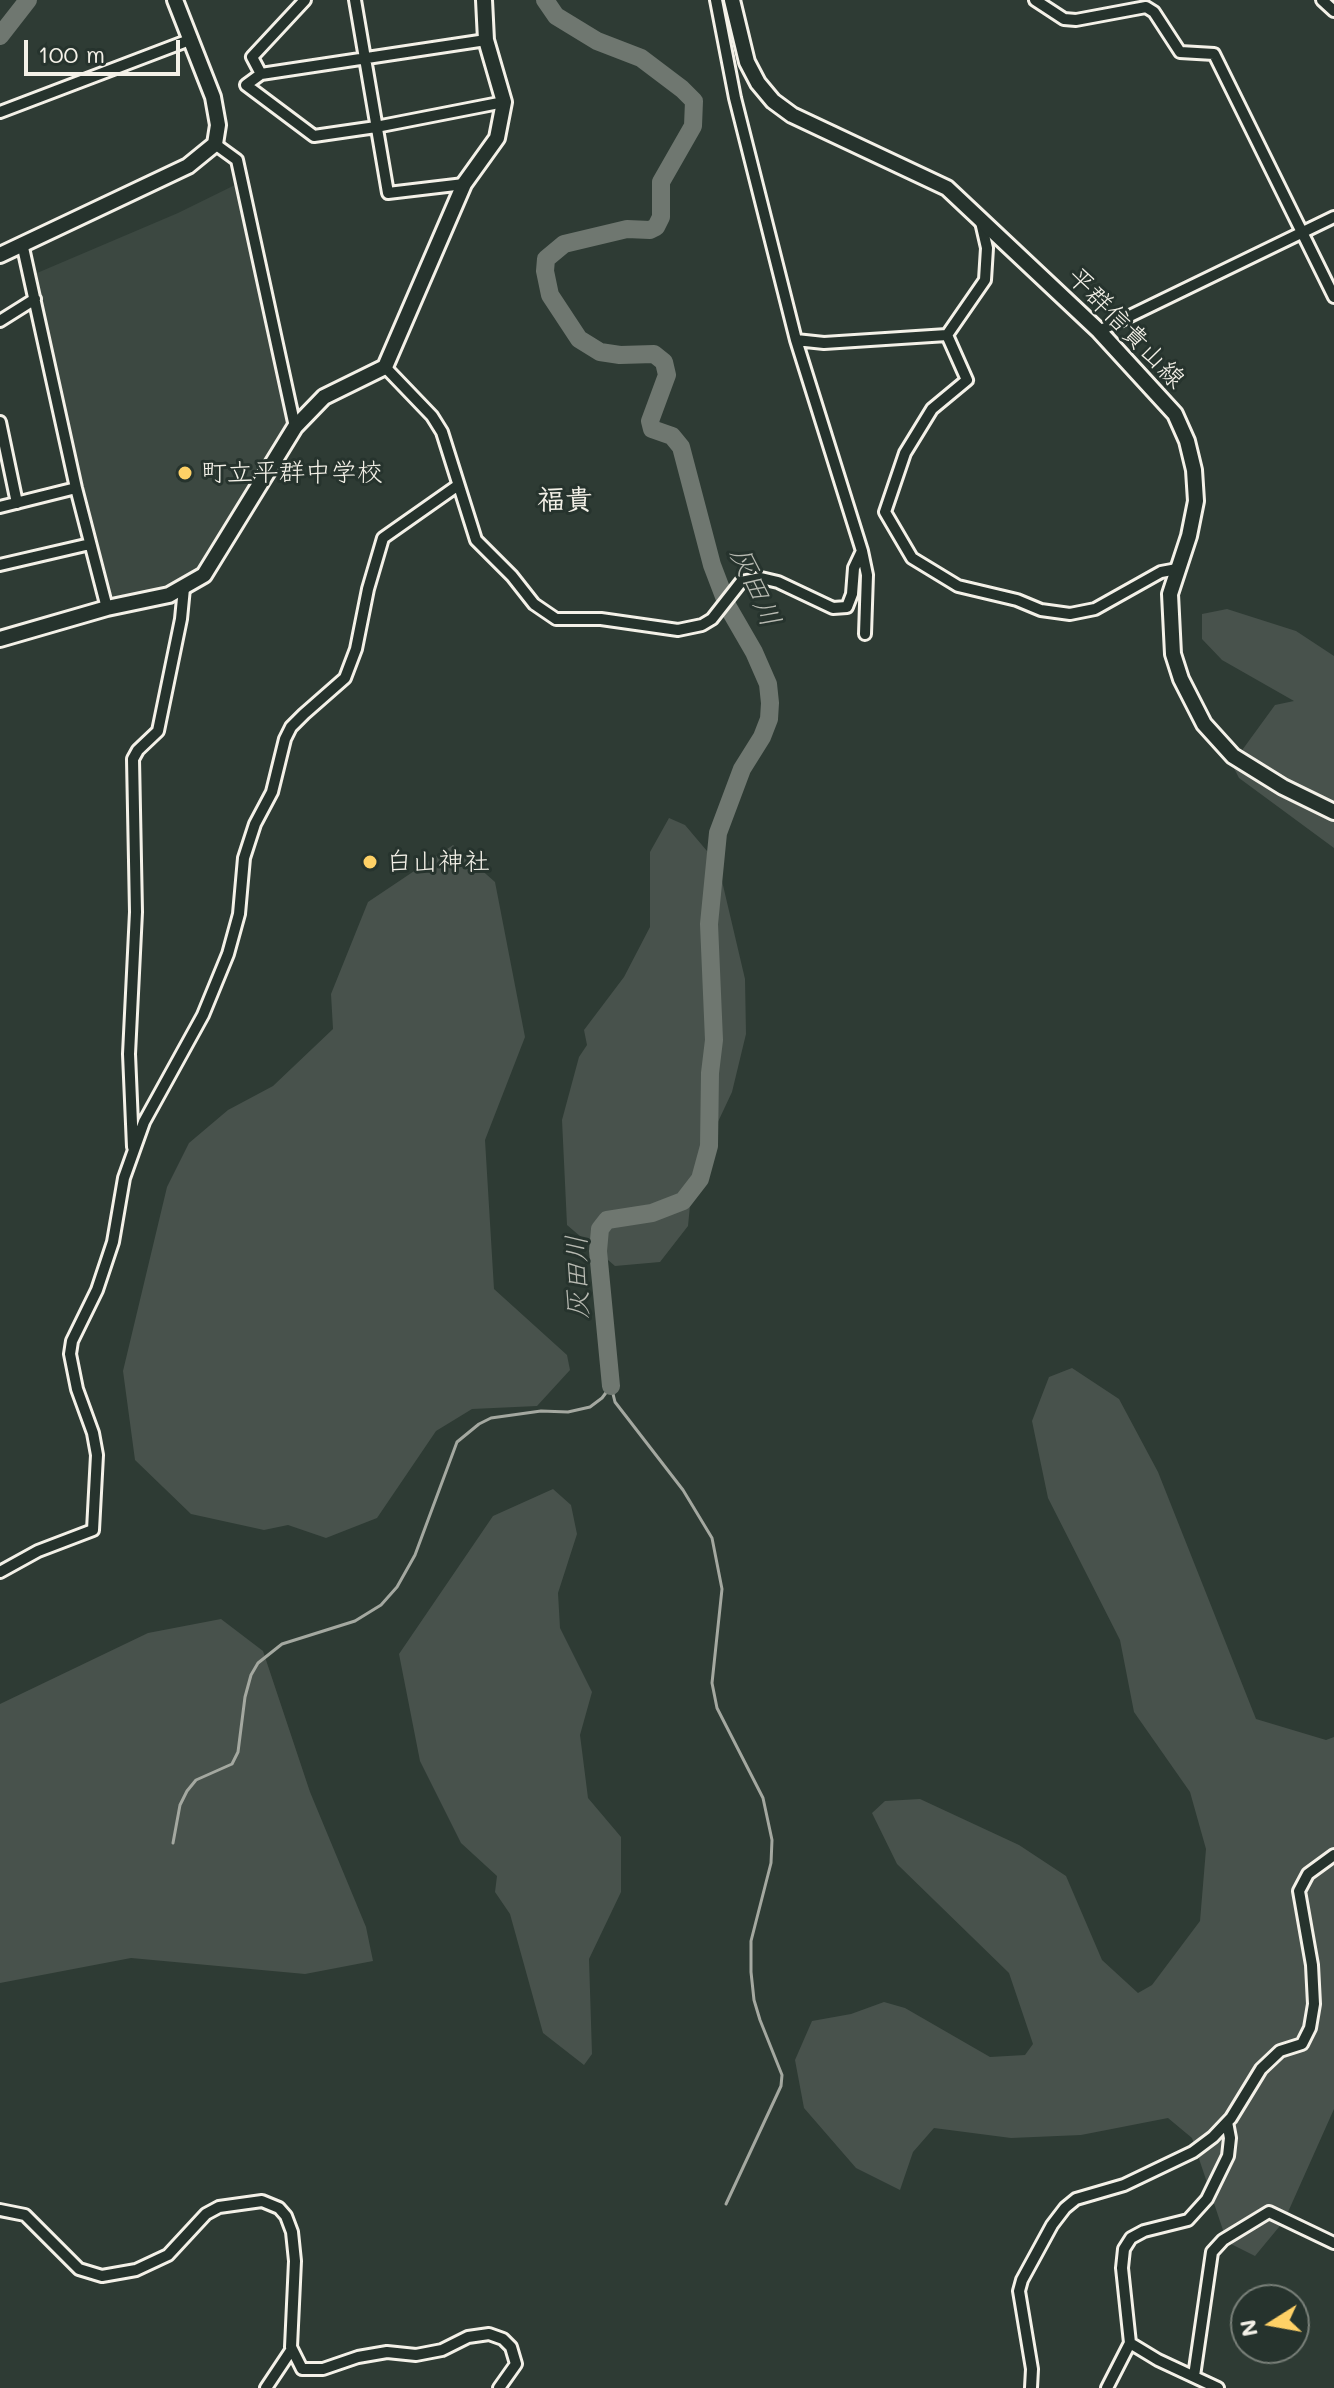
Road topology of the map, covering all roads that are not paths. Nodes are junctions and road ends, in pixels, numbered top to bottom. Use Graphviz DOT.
graph roads {
  1 [pos="175,0"];
  2 [pos="305,0"];
  3 [pos="355,0"];
  4 [pos="484,0"];
  5 [pos="716,0"];
  6 [pos="732,0"];
  7 [pos="1035,0"];
  8 [pos="1322,0"];
  9 [pos="1334,11"];
  10 [pos="192,39"];
  11 [pos="486,40"];
  12 [pos="365,58"];
  13 [pos="261,74"];
  14 [pos="504,102"];
  15 [pos="0,112"];
  16 [pos="376,127"];
  17 [pos="215,144"];
  18 [pos="464,184"];
  19 [pos="1334,217"];
  20 [pos="980,218"];
  21 [pos="1303,232"];
  22 [pos="22,243"];
  23 [pos="0,255"];
  24 [pos="1334,297"];
  25 [pos="35,299"];
  26 [pos="0,321"];
  27 [pos="1099,331"];
  28 [pos="947,335"];
  29 [pos="796,340"];
  30 [pos="385,367"];
  31 [pos="0,422"];
  32 [pos="295,427"];
  33 [pos="457,486"];
  34 [pos="76,488"];
  35 [pos="17,503"];
  36 [pos="0,507"];
  37 [pos="90,544"];
  38 [pos="862,551"];
  39 [pos="0,565"];
  40 [pos="1177,569"];
  41 [pos="184,588"];
  42 [pos="107,608"];
  43 [pos="865,634"];
  44 [pos="0,639"];
  45 [pos="1334,812"];
  46 [pos="134,1153"];
  47 [pos="0,1572"];
  48 [pos="1334,1855"];
  49 [pos="1227,2122"];
  50 [pos="0,2210"];
  51 [pos="1334,2243"];
  52 [pos="1130,2343"];
  53 [pos="292,2349"];
  54 [pos="1194,2376"];
  55 [pos="266,2388"];
  56 [pos="499,2388"];
  57 [pos="1031,2388"];
  58 [pos="1107,2388"];
  59 [pos="1218,2388"];
  1 -- 10 [label="street"];
  2 -- 13 [label="street"];
  3 -- 12 [label="street"];
  4 -- 11 [label="street"];
  5 -- 29 [label="street"];
  6 -- 20 [label="street, 平群信貴山線"];
  7 -- 21 [label="street"];
  8 -- 9 [label="street"];
  10 -- 15 [label="street"];
  10 -- 17 [label="street"];
  11 -- 12 [label="street"];
  11 -- 14 [label="street"];
  12 -- 13 [label="street"];
  12 -- 16 [label="street"];
  13 -- 16 [label="street"];
  14 -- 16 [label="street"];
  14 -- 18 [label="street"];
  16 -- 18 [label="street"];
  17 -- 22 [label="street"];
  17 -- 32 [label="street"];
  18 -- 30 [label="street"];
  19 -- 21 [label="street"];
  20 -- 27 [label="street, 平群信貴山線"];
  20 -- 28 [label="street"];
  21 -- 24 [label="street"];
  21 -- 27 [label="street"];
  22 -- 23 [label="street"];
  22 -- 25 [label="street"];
  25 -- 26 [label="street"];
  25 -- 34 [label="street"];
  27 -- 40 [label="street, 平群信貴山線"];
  28 -- 29 [label="street"];
  28 -- 40 [label="street"];
  29 -- 38 [label="street"];
  30 -- 32 [label="street"];
  30 -- 33 [label="street"];
  31 -- 35 [label="street"];
  32 -- 41 [label="street"];
  33 -- 38 [label="street"];
  33 -- 46 [label="street"];
  34 -- 35 [label="street"];
  34 -- 37 [label="street"];
  35 -- 36 [label="street"];
  37 -- 39 [label="street"];
  37 -- 42 [label="street"];
  38 -- 43 [label="street"];
  40 -- 45 [label="street, 平群信貴山線"];
  41 -- 42 [label="street"];
  41 -- 46 [label="street"];
  42 -- 44 [label="street"];
  46 -- 47 [label="street"];
  48 -- 49 [label="street"];
  49 -- 52 [label="street"];
  49 -- 57 [label="street"];
  50 -- 53 [label="street"];
  51 -- 54 [label="street"];
  52 -- 54 [label="street"];
  52 -- 58 [label="street"];
  53 -- 55 [label="street"];
  53 -- 56 [label="street"];
  54 -- 59 [label="street"];
}
